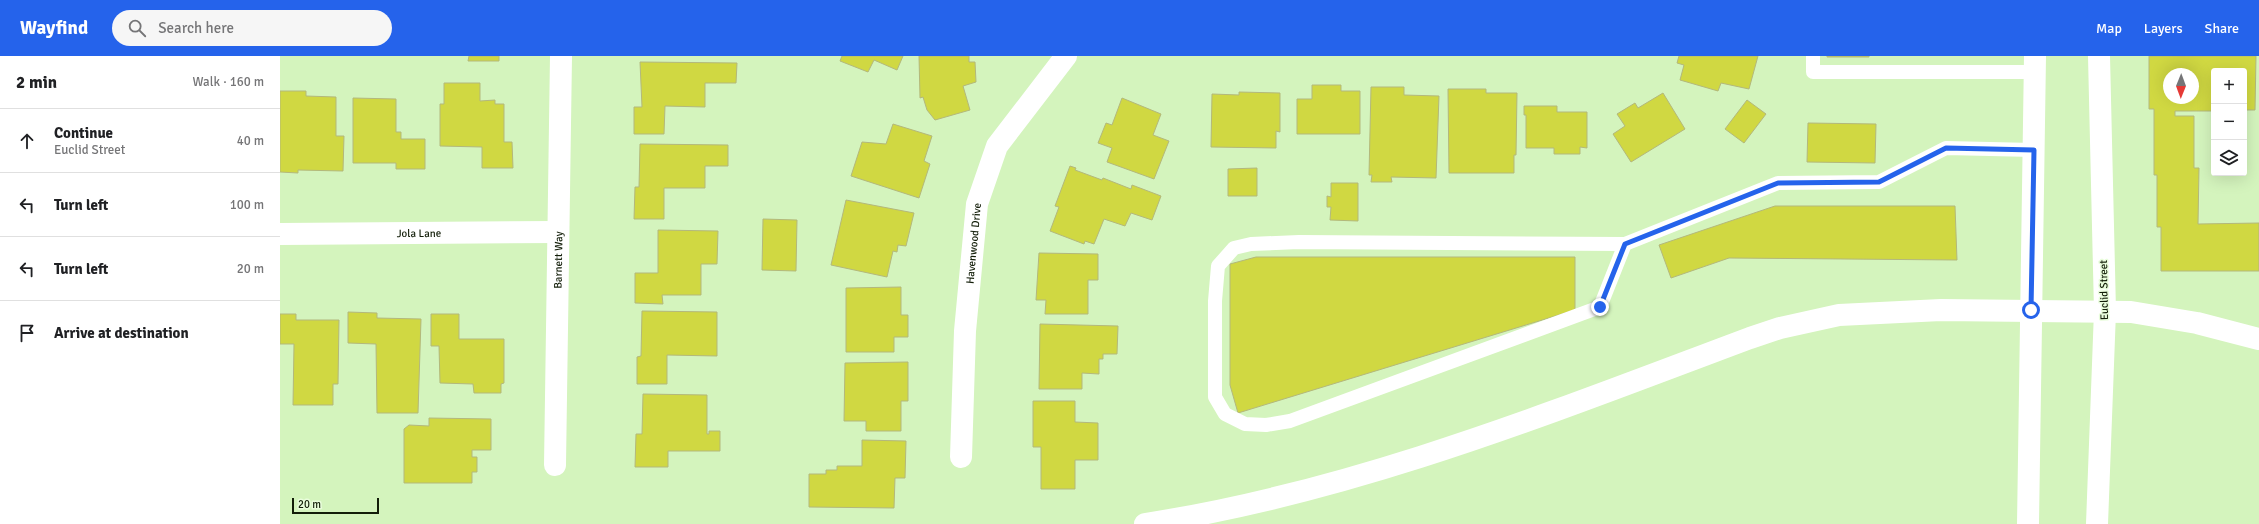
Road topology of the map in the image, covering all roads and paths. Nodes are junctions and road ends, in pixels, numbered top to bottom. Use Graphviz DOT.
graph roads {
  1 [pos="560,56"];
  2 [pos="1066,56"];
  3 [pos="1813,56"];
  4 [pos="2099,56"];
  5 [pos="2035,64"];
  6 [pos="2034,150"];
  7 [pos="558,232"];
  8 [pos="280,234"];
  9 [pos="1625,244"];
  10 [pos="2031,310"];
  11 [pos="2105,311"];
  12 [pos="2259,339"];
  13 [pos="961,457"];
  14 [pos="555,465"];
  15 [pos="1145,524"];
  16 [pos="2028,524"];
  17 [pos="2097,524"];
  1 -- 7 [label="main road, Barnett Way"];
  2 -- 13 [label="main road, Havenwood Drive"];
  3 -- 5 [label="lane"];
  4 -- 11 [label="main road, Euclid Street"];
  5 -- 6 [label="main road"];
  6 -- 9 [label="lane"];
  6 -- 10 [label="main road"];
  7 -- 8 [label="main road, Jola Lane"];
  7 -- 14 [label="main road, Barnett Way"];
  9 -- 9 [label="lane"];
  10 -- 11 [label="main road"];
  10 -- 15 [label="main road"];
  10 -- 16 [label="main road"];
  11 -- 12 [label="main road"];
  11 -- 17 [label="main road, Euclid Street"];
}
